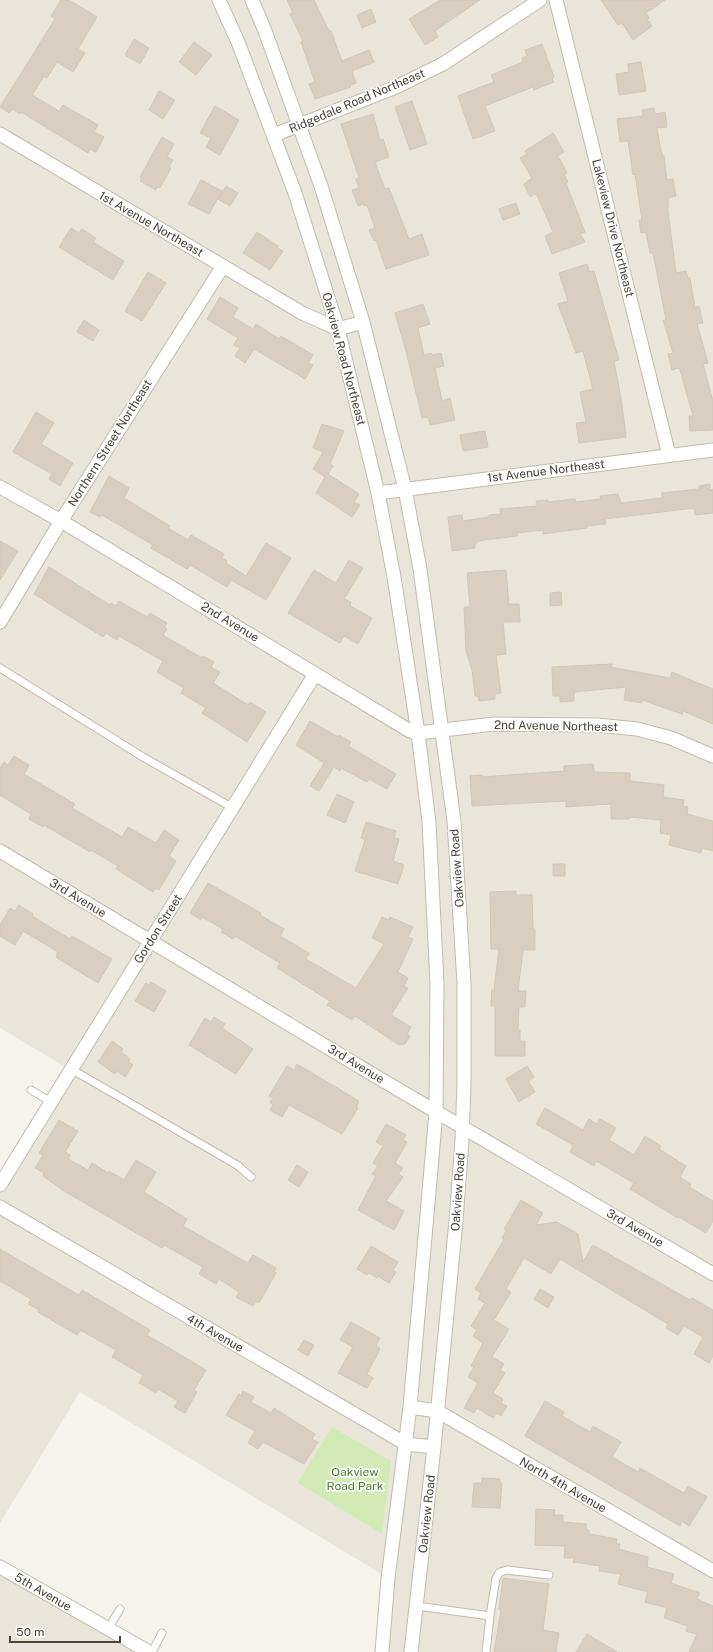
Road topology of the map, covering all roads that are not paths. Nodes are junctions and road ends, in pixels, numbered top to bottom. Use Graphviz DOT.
graph roads {
  1 [pos="219,0"];
  2 [pos="252,0"];
  3 [pos="540,0"];
  4 [pos="556,0"];
  5 [pos="299,125"];
  6 [pos="0,134"];
  7 [pos="274,135"];
  8 [pos="223,266"];
  9 [pos="363,322"];
  10 [pos="338,329"];
  11 [pos="713,450"];
  12 [pos="670,456"];
  13 [pos="0,487"];
  14 [pos="405,489"];
  15 [pos="378,493"];
  16 [pos="61,521"];
  17 [pos="0,622"];
  18 [pos="0,668"];
  19 [pos="315,674"];
  20 [pos="443,730"];
  21 [pos="418,733"];
  22 [pos="713,756"];
  23 [pos="233,808"];
  24 [pos="0,852"];
  25 [pos="150,941"];
  26 [pos="71,1070"];
  27 [pos="31,1090"];
  28 [pos="51,1102"];
  29 [pos="436,1112"];
  30 [pos="462,1127"];
  31 [pos="252,1177"];
  32 [pos="0,1185"];
  33 [pos="0,1207"];
  34 [pos="713,1274"];
  35 [pos="410,1407"];
  36 [pos="437,1411"];
  37 [pos="406,1444"];
  38 [pos="434,1447"];
  39 [pos="0,1567"];
  40 [pos="713,1571"];
  41 [pos="549,1575"];
  42 [pos="417,1606"];
  43 [pos="120,1609"];
  44 [pos="490,1616"];
  45 [pos="108,1629"];
  46 [pos="162,1633"];
  47 [pos="149,1652"];
  48 [pos="152,1652"];
  49 [pos="382,1652"];
  50 [pos="411,1652"];
  51 [pos="486,1652"];
  1 -- 7 [label="street, Oakview Road Northeast"];
  2 -- 5 [label="street"];
  3 -- 5 [label="street, Ridgedale Road Northeast"];
  4 -- 12 [label="street, Lakeview Drive Northeast"];
  5 -- 7 [label="street, Ridgedale Road Northeast"];
  5 -- 9 [label="street"];
  6 -- 8 [label="street, 1st Avenue Northeast"];
  7 -- 10 [label="street, Oakview Road Northeast"];
  8 -- 10 [label="street, 1st Avenue Northeast"];
  8 -- 16 [label="street, Northern Street Northeast"];
  9 -- 10 [label="street"];
  9 -- 14 [label="street"];
  10 -- 15 [label="street, Oakview Road Northeast"];
  11 -- 12 [label="street, 1st Avenue Northeast"];
  12 -- 14 [label="street, 1st Avenue Northeast"];
  13 -- 16 [label="street"];
  14 -- 15 [label="street, 1st Avenue Northeast"];
  14 -- 20 [label="street"];
  15 -- 21 [label="street, Oakview Road Northeast"];
  16 -- 17 [label="street, Northern Street Northeast"];
  16 -- 19 [label="street, 2nd Avenue"];
  18 -- 23 [label="lane"];
  19 -- 21 [label="street, 2nd Avenue"];
  19 -- 23 [label="street, Gordon Street"];
  20 -- 21 [label="street, 2nd Avenue Northeast"];
  20 -- 22 [label="street, 2nd Avenue Northeast"];
  20 -- 30 [label="street, Oakview Road"];
  21 -- 29 [label="street"];
  23 -- 25 [label="street, Gordon Street"];
  24 -- 25 [label="street, 3rd Avenue"];
  25 -- 26 [label="street, Gordon Street"];
  25 -- 29 [label="street, 3rd Avenue"];
  26 -- 28 [label="street, Gordon Street"];
  26 -- 31 [label="lane"];
  27 -- 28 [label="lane"];
  28 -- 32 [label="street, Gordon Street"];
  29 -- 30 [label="street, 3rd Avenue"];
  29 -- 35 [label="street"];
  30 -- 34 [label="street, 3rd Avenue"];
  30 -- 36 [label="street, Oakview Road"];
  33 -- 37 [label="street, 4th Avenue"];
  35 -- 36 [label="street, North 4th Avenue"];
  35 -- 37 [label="street"];
  36 -- 38 [label="street, Oakview Road"];
  36 -- 40 [label="street, North 4th Avenue"];
  37 -- 38 [label="street, 4th Avenue"];
  37 -- 49 [label="street"];
  38 -- 42 [label="street, Oakview Road"];
  39 -- 45 [label="street, 5th Avenue"];
  41 -- 44 [label="lane"];
  42 -- 44 [label="lane"];
  42 -- 50 [label="street, Oakview Road"];
  43 -- 45 [label="lane"];
  44 -- 51 [label="lane"];
  45 -- 47 [label="street, 5th Avenue"];
  46 -- 48 [label="lane"];
}
